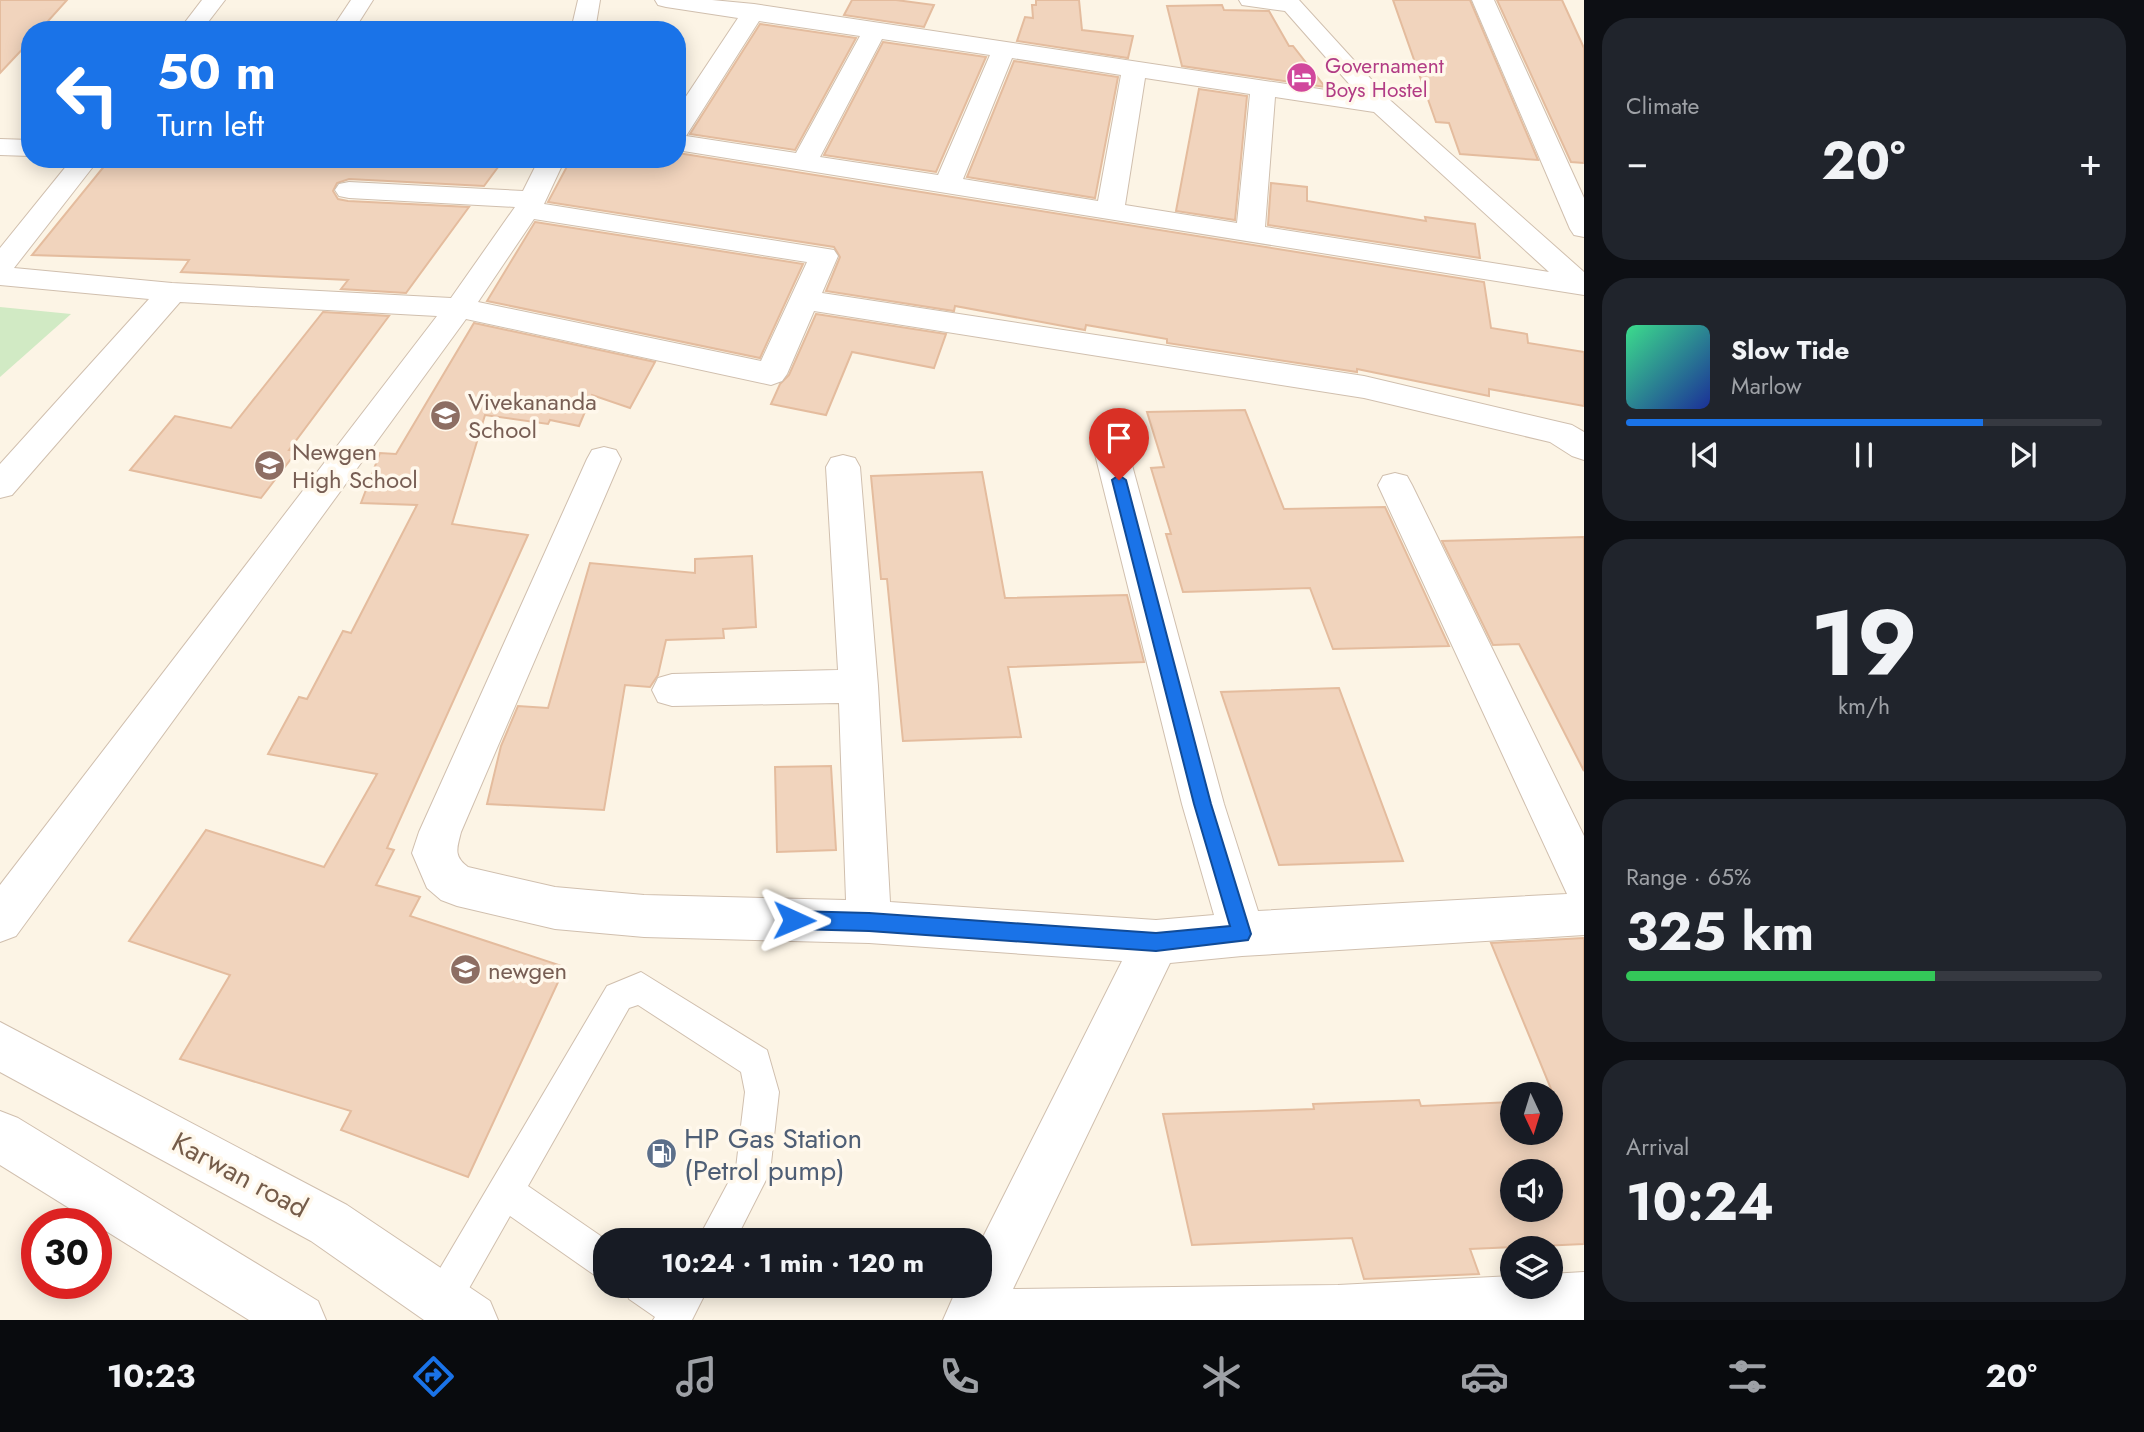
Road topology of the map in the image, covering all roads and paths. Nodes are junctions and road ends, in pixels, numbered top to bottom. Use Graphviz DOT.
graph roads {
  1 [pos="214,0"];
  2 [pos="362,0"];
  3 [pos="589,0"];
  4 [pos="666,0"];
  5 [pos="1250,0"];
  6 [pos="1483,0"];
  7 [pos="1289,3"];
  8 [pos="754,11"];
  9 [pos="197,21"];
  10 [pos="348,21"];
  11 [pos="585,21"];
  12 [pos="875,30"];
  13 [pos="1004,50"];
  14 [pos="1134,70"];
  15 [pos="1263,88"];
  16 [pos="1382,106"];
  17 [pos="686,116"];
  18 [pos="686,143"];
  19 [pos="0,147"];
  20 [pos="21,148"];
  21 [pos="804,162"];
  22 [pos="79,168"];
  23 [pos="548,168"];
  24 [pos="947,185"];
  25 [pos="349,190"];
  26 [pos="529,205"];
  27 [pos="1110,211"];
  28 [pos="1584,229"];
  29 [pos="1250,233"];
  30 [pos="0,267"];
  31 [pos="0,276"];
  32 [pos="1583,287"];
  33 [pos="172,292"];
  34 [pos="805,300"];
  35 [pos="459,308"];
  36 [pos="1584,448"];
  37 [pos="1112,454"];
  38 [pos="604,458"];
  39 [pos="843,467"];
  40 [pos="2,480"];
  41 [pos="1395,485"];
  42 [pos="858,685"];
  43 [pos="673,690"];
  44 [pos="1584,882"];
  45 [pos="1584,914"];
  46 [pos="0,921"];
  47 [pos="869,922"];
  48 [pos="1242,934"];
  49 [pos="1156,942"];
  50 [pos="0,1045"];
  51 [pos="0,1136"];
  52 [pos="506,1192"];
  53 [pos="722,1228"];
  54 [pos="593,1252"];
  55 [pos="1584,1299"];
  56 [pos="456,1310"];
  57 [pos="1339,1316"];
  58 [pos="971,1318"];
  59 [pos="299,1320"];
  1 -- 9 [label="street"];
  2 -- 10 [label="street"];
  3 -- 11 [label="street"];
  4 -- 8 [label="street"];
  5 -- 7 [label="street"];
  6 -- 28 [label="street"];
  7 -- 16 [label="street"];
  8 -- 12 [label="street"];
  8 -- 17 [label="street"];
  12 -- 13 [label="street"];
  12 -- 21 [label="street"];
  13 -- 14 [label="street"];
  13 -- 24 [label="street"];
  14 -- 15 [label="street"];
  14 -- 27 [label="street"];
  15 -- 16 [label="street"];
  15 -- 29 [label="street"];
  16 -- 32 [label="street"];
  18 -- 21 [label="street"];
  19 -- 20 [label="street"];
  21 -- 24 [label="street"];
  22 -- 30 [label="street"];
  23 -- 26 [label="street"];
  24 -- 27 [label="street"];
  25 -- 26 [label="street"];
  26 -- 34 [label="street"];
  26 -- 35 [label="street"];
  27 -- 29 [label="street"];
  29 -- 32 [label="street"];
  31 -- 33 [label="street"];
  33 -- 35 [label="street"];
  33 -- 40 [label="street"];
  34 -- 35 [label="street"];
  34 -- 36 [label="street"];
  35 -- 46 [label="street"];
  37 -- 48 [label="street"];
  38 -- 47 [label="street"];
  39 -- 42 [label="street"];
  41 -- 44 [label="street"];
  42 -- 43 [label="street"];
  42 -- 47 [label="street"];
  45 -- 48 [label="street"];
  47 -- 49 [label="street"];
  48 -- 49 [label="street"];
  49 -- 58 [label="street"];
  50 -- 56 [label="street, Karwan road"];
  51 -- 59 [label="street"];
  52 -- 53 [label="lane"];
  52 -- 54 [label="lane"];
  52 -- 56 [label="lane"];
  55 -- 57 [label="street"];
  57 -- 58 [label="street"];
}
